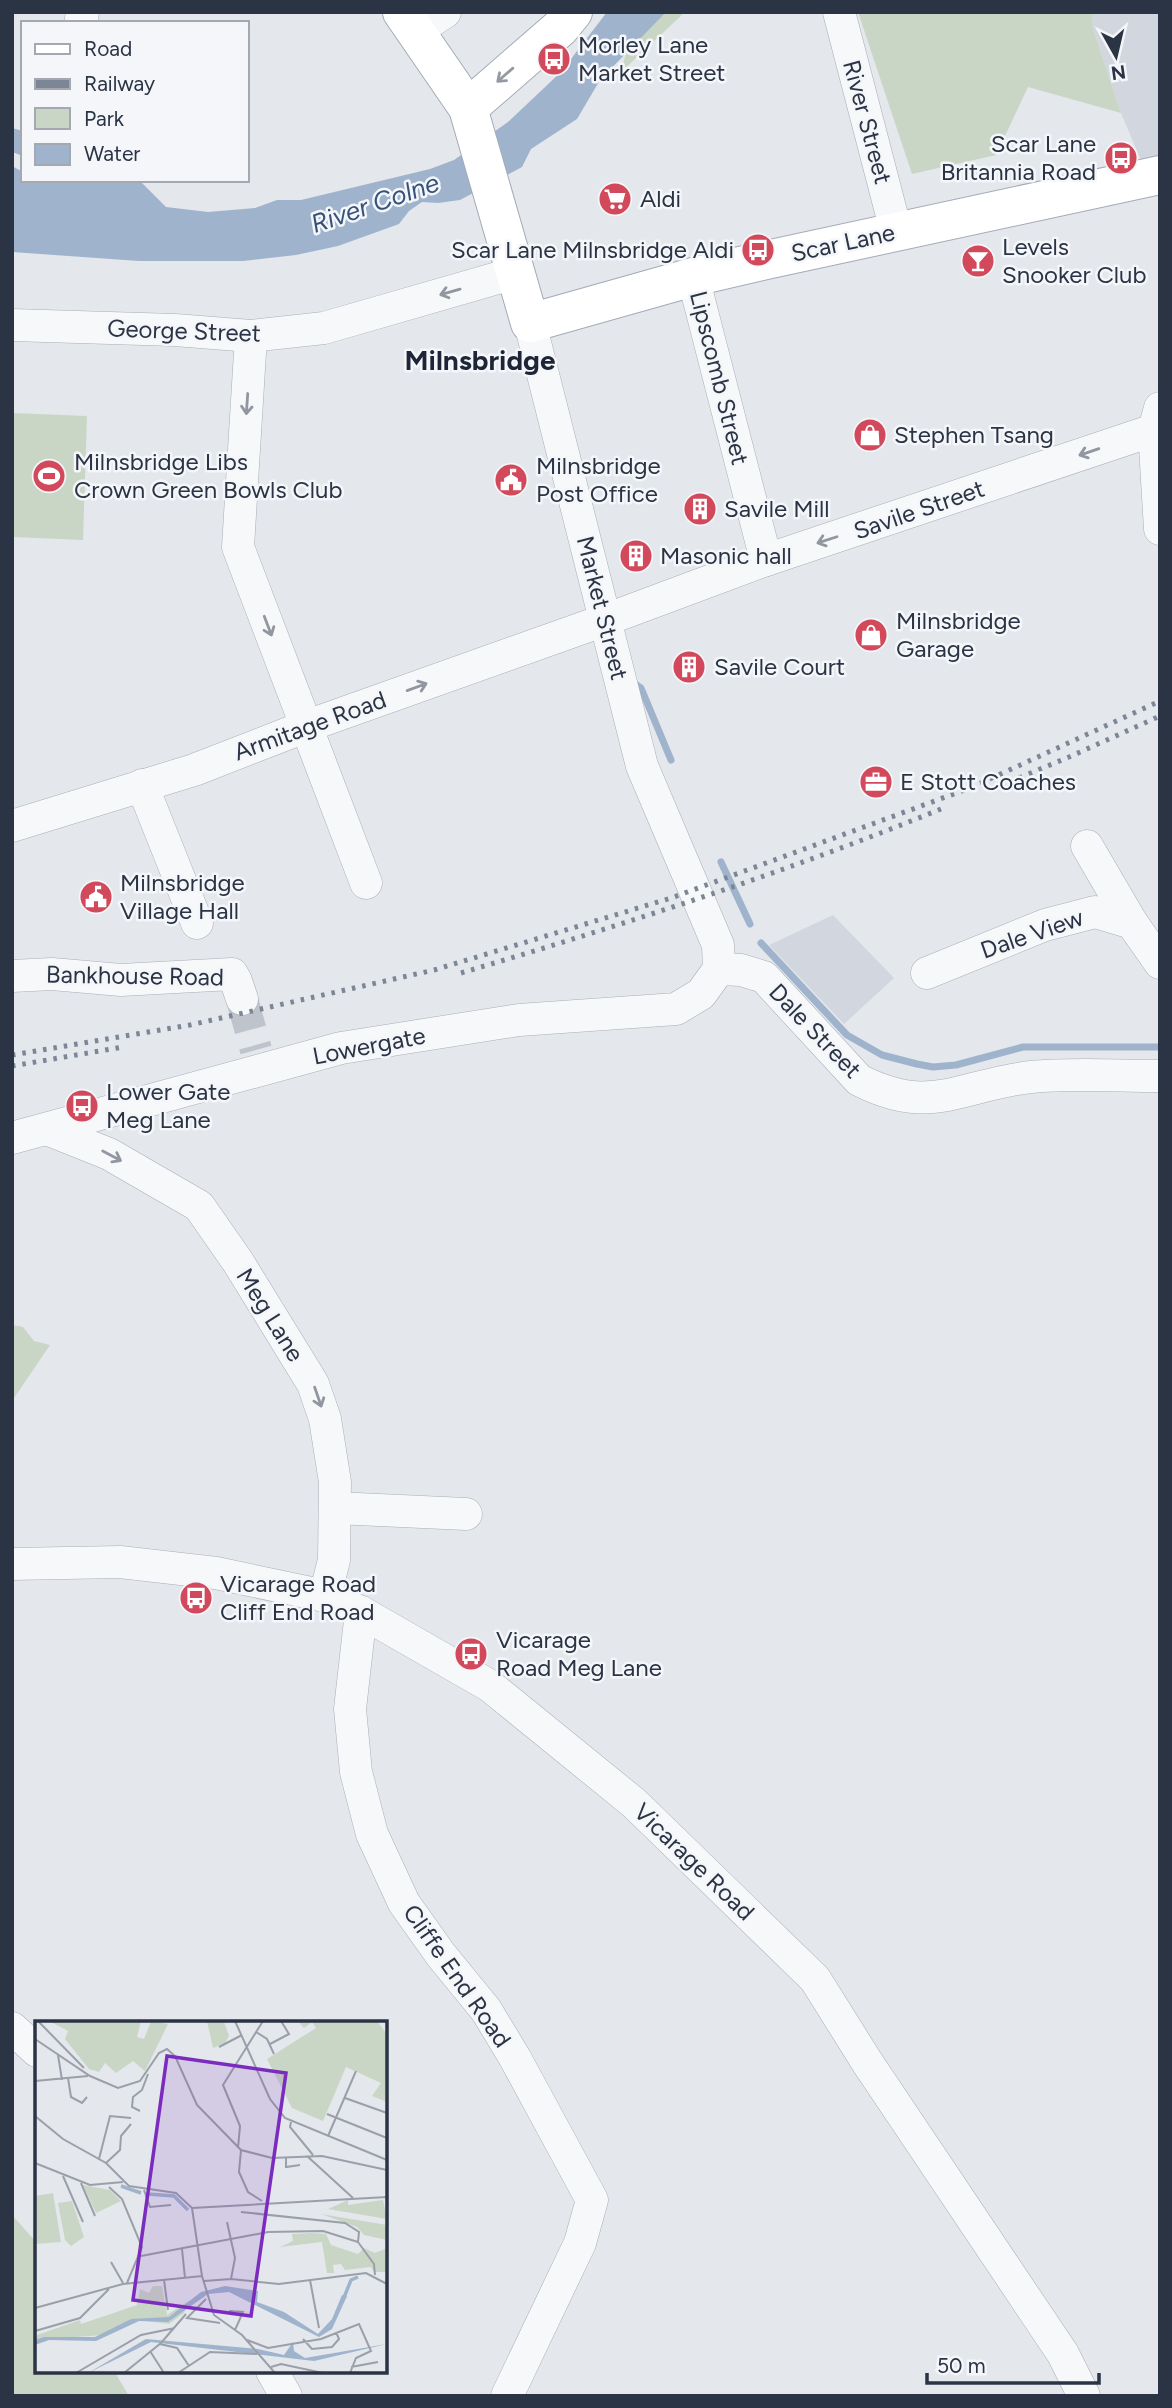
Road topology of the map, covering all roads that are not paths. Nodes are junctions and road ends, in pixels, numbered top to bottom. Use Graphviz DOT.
graph roads {
  1 [pos="573,12"];
  2 [pos="839,12"];
  3 [pos="421,19"];
  4 [pos="470,113"];
  5 [pos="1160,174"];
  6 [pos="896,231"];
  7 [pos="515,272"];
  8 [pos="693,277"];
  9 [pos="530,323"];
  10 [pos="12,325"];
  11 [pos="251,336"];
  12 [pos="1157,419"];
  13 [pos="1160,528"];
  14 [pos="766,560"];
  15 [pos="605,621"];
  16 [pos="307,726"];
  17 [pos="142,785"];
  18 [pos="12,826"];
  19 [pos="1087,846"];
  20 [pos="366,883"];
  21 [pos="197,923"];
  22 [pos="1132,923"];
  23 [pos="1160,963"];
  24 [pos="719,969"];
  25 [pos="928,973"];
  26 [pos="12,976"];
  27 [pos="242,999"];
  28 [pos="1160,1076"];
  29 [pos="49,1130"];
  30 [pos="12,1138"];
  31 [pos="335,1508"];
  32 [pos="466,1514"];
  33 [pos="12,1564"];
  34 [pos="325,1597"];
  35 [pos="361,1612"];
  36 [pos="12,2028"];
  37 [pos="35,2049"];
  38 [pos="273,2373"];
  39 [pos="286,2396"];
  40 [pos="507,2396"];
  41 [pos="1084,2396"];
  1 -- 4 [label="main road, one-way"];
  2 -- 6 [label="street, River Street"];
  3 -- 4 [label="main road, Market Street"];
  4 -- 7 [label="main road, Market Street"];
  5 -- 6 [label="main road, Scar Lane"];
  6 -- 8 [label="main road, Scar Lane"];
  7 -- 9 [label="main road, Market Street"];
  7 -- 11 [label="street, George Street, one-way"];
  8 -- 9 [label="main road, Scar Lane"];
  8 -- 14 [label="street, Lipscomb Street"];
  9 -- 15 [label="street, Market Street"];
  10 -- 11 [label="street, George Street"];
  11 -- 16 [label="street, one-way"];
  12 -- 13 [label="street"];
  12 -- 14 [label="street, Savile Street, one-way"];
  14 -- 15 [label="street, Savile Street"];
  16 -- 15 [label="street, Armitage Road, one-way"];
  15 -- 24 [label="street, Market Street"];
  16 -- 17 [label="street, Armitage Road"];
  16 -- 20 [label="street"];
  17 -- 18 [label="street, Armitage Road"];
  17 -- 21 [label="street"];
  19 -- 22 [label="street"];
  22 -- 23 [label="street"];
  22 -- 25 [label="street, Dale View"];
  24 -- 28 [label="street, Dale Street"];
  24 -- 29 [label="street, Lowergate"];
  26 -- 27 [label="street, Bankhouse Road"];
  29 -- 30 [label="street, Lowergate"];
  29 -- 31 [label="street, Meg Lane, one-way"];
  31 -- 32 [label="street"];
  31 -- 34 [label="street, Meg Lane"];
  33 -- 34 [label="street, Vicarage Road"];
  34 -- 35 [label="street, Vicarage Road"];
  35 -- 40 [label="street, Cliffe End Road"];
  35 -- 41 [label="street, Vicarage Road"];
  36 -- 37 [label="street"];
  38 -- 39 [label="street"];
}
